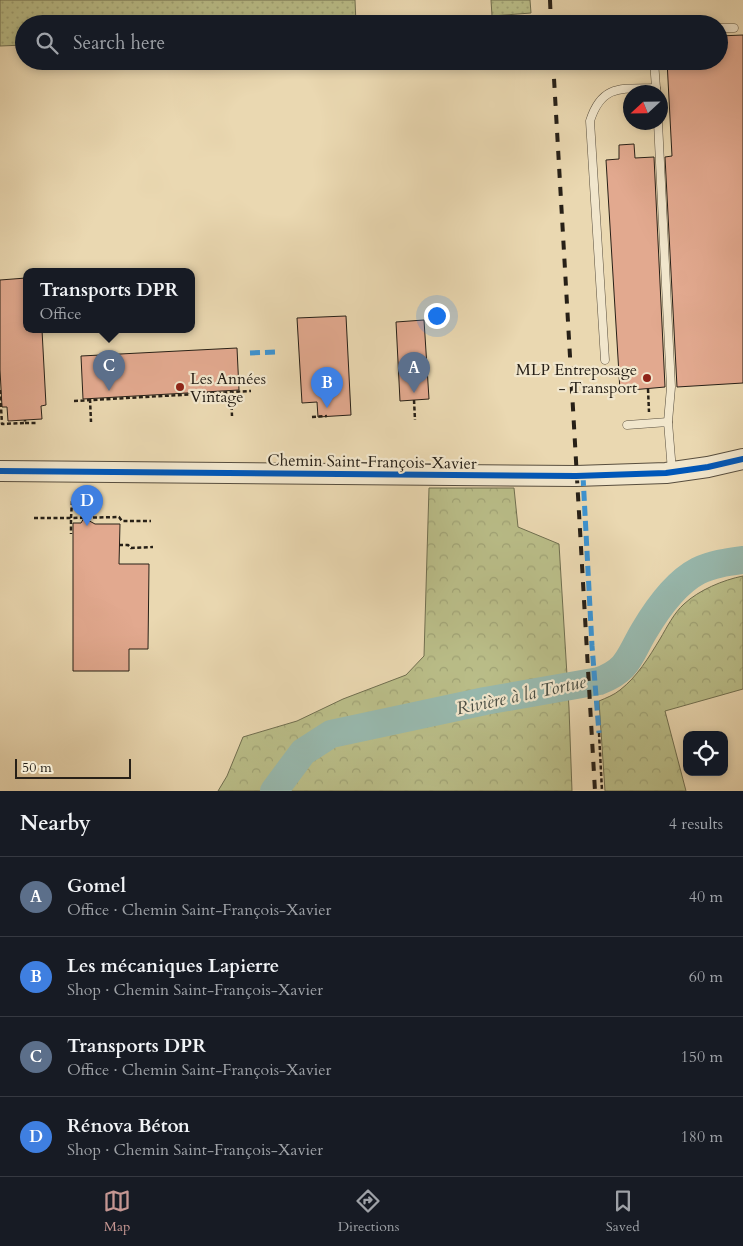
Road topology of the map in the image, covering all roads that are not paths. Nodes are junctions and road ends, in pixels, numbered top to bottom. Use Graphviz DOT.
graph roads {
  1 [pos="728,28"];
  2 [pos="734,28"];
  3 [pos="655,70"];
  4 [pos="656,85"];
  5 [pos="623,89"];
  6 [pos="658,130"];
  7 [pos="605,360"];
  8 [pos="668,422"];
  9 [pos="627,425"];
  10 [pos="743,459"];
  11 [pos="0,471"];
  12 [pos="672,472"];
  1 -- 2 [label="lane"];
  3 -- 4 [label="lane"];
  5 -- 7 [label="lane"];
  6 -- 8 [label="lane"];
  8 -- 9 [label="lane"];
  8 -- 12 [label="lane"];
  10 -- 12 [label="street, Chemin Saint-François-Xavier"];
  11 -- 12 [label="street, Chemin Saint-François-Xavier"];
}
